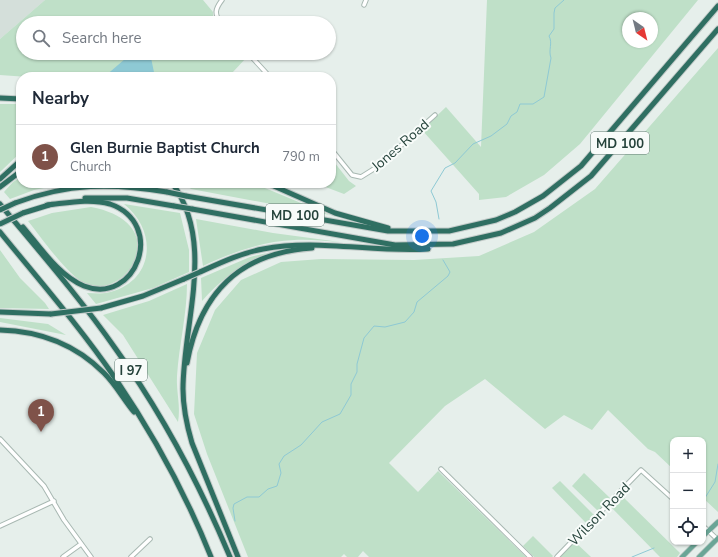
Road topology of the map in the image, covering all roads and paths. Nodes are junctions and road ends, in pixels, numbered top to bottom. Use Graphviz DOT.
graph roads {
  1 [pos="222,0"];
  2 [pos="366,0"];
  3 [pos="364,5"];
  4 [pos="718,6"];
  5 [pos="217,16"];
  6 [pos="718,29"];
  7 [pos="254,60"];
  8 [pos="265,72"];
  9 [pos="0,98"];
  10 [pos="16,99"];
  11 [pos="435,115"];
  12 [pos="336,155"];
  13 [pos="16,165"];
  14 [pos="16,175"];
  15 [pos="0,179"];
  16 [pos="1,187"];
  17 [pos="77,188"];
  18 [pos="138,188"];
  19 [pos="174,188"];
  20 [pos="279,188"];
  21 [pos="0,201"];
  22 [pos="0,204"];
  23 [pos="47,205"];
  24 [pos="0,210"];
  25 [pos="0,224"];
  26 [pos="405,231"];
  27 [pos="0,233"];
  28 [pos="466,242"];
  29 [pos="337,246"];
  30 [pos="0,312"];
  31 [pos="0,330"];
  32 [pos="183,390"];
  33 [pos="154,439"];
  34 [pos="1,441"];
  35 [pos="441,468"];
  36 [pos="670,496"];
  37 [pos="54,502"];
  38 [pos="718,522"];
  39 [pos="0,526"];
  40 [pos="708,531"];
  41 [pos="717,539"];
  42 [pos="150,540"];
  43 [pos="80,544"];
  44 [pos="694,545"];
  45 [pos="63,557"];
  46 [pos="91,557"];
  47 [pos="131,557"];
  48 [pos="211,557"];
  49 [pos="230,557"];
  50 [pos="238,557"];
  51 [pos="530,557"];
  52 [pos="557,557"];
  53 [pos="682,557"];
  54 [pos="699,557"];
  1 -- 5 [label="street"];
  2 -- 3 [label="street"];
  4 -- 26 [label="highway, MD 100"];
  6 -- 28 [label="highway, MD 100"];
  7 -- 8 [label="street"];
  9 -- 10 [label="highway"];
  11 -- 12 [label="street, Jones Road"];
  13 -- 15 [label="highway"];
  14 -- 16 [label="highway"];
  17 -- 24 [label="highway, MD 100, bridge"];
  18 -- 26 [label="highway, MD 100, bridge"];
  19 -- 32 [label="highway"];
  20 -- 26 [label="highway"];
  21 -- 23 [label="highway"];
  22 -- 49 [label="highway, I 97"];
  23 -- 25 [label="highway, MD 100, bridge"];
  23 -- 28 [label="highway, MD 100, bridge"];
  27 -- 33 [label="highway, I 97"];
  28 -- 29 [label="highway"];
  29 -- 30 [label="highway, bridge"];
  29 -- 32 [label="highway"];
  31 -- 33 [label="highway"];
  32 -- 50 [label="highway"];
  33 -- 48 [label="highway, I 97"];
  34 -- 37 [label="street"];
  35 -- 51 [label="street"];
  36 -- 52 [label="street, Wilson Road"];
  37 -- 39 [label="street"];
  37 -- 43 [label="street"];
  38 -- 40 [label="main road"];
  40 -- 41 [label="street"];
  41 -- 54 [label="main road"];
  42 -- 47 [label="street"];
  43 -- 45 [label="street"];
  43 -- 46 [label="street"];
  44 -- 53 [label="main road"];
}
